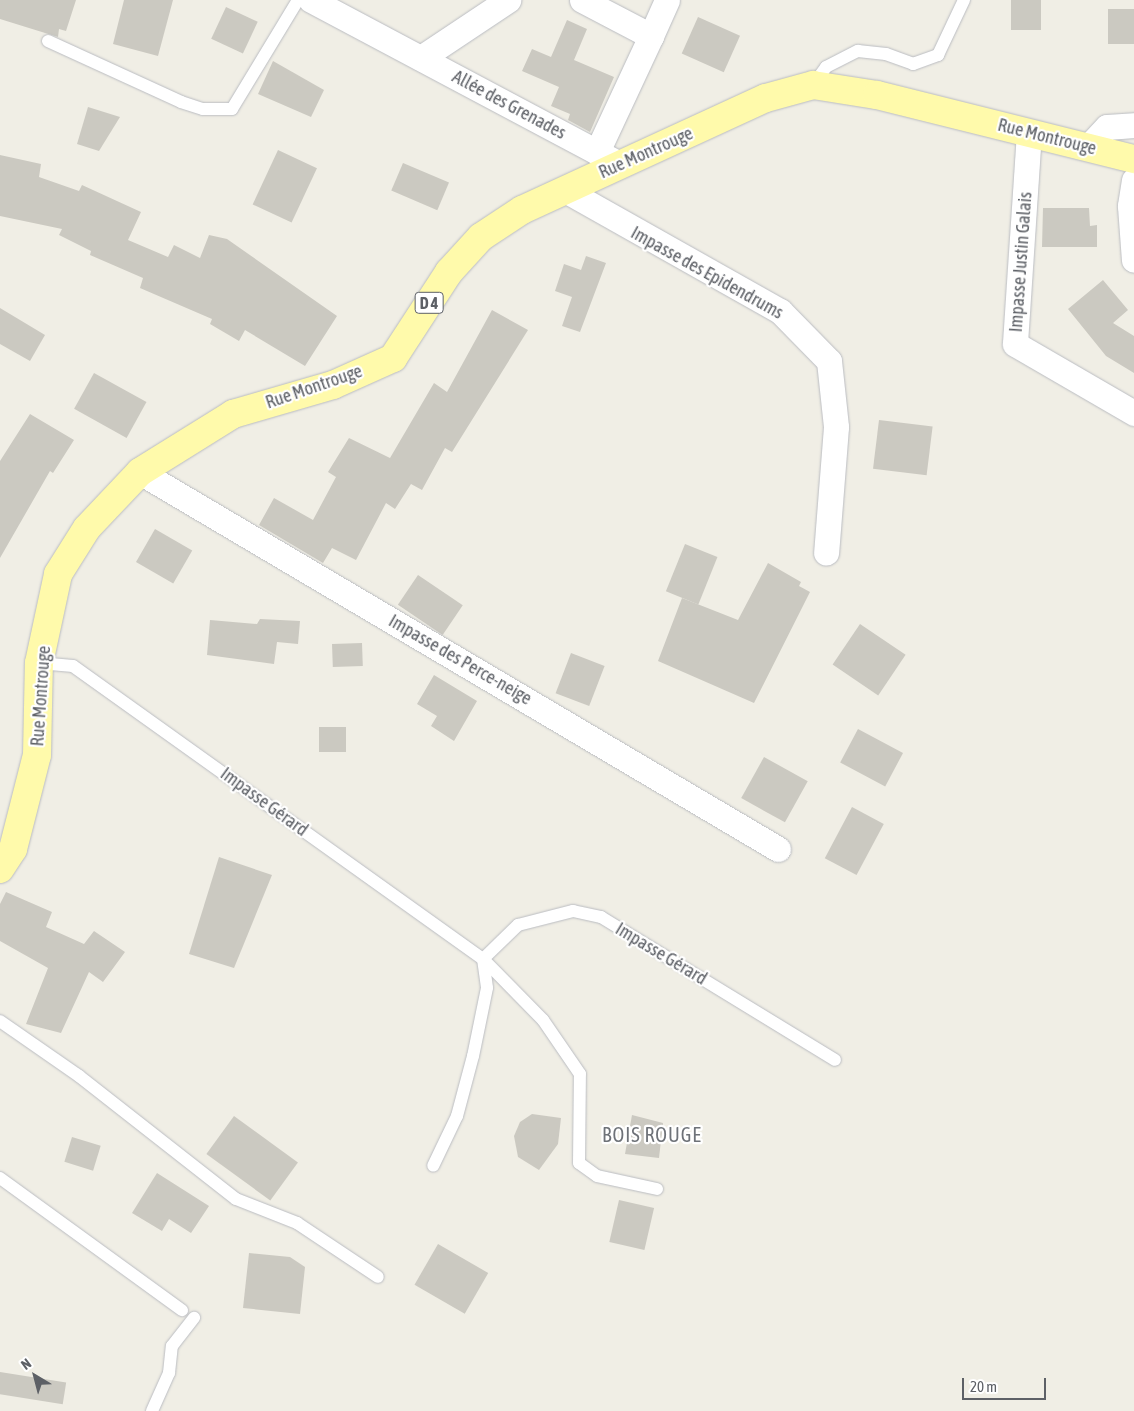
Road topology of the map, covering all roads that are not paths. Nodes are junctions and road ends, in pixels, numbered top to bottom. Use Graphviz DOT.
graph roads {
  1 [pos="298,0"];
  2 [pos="311,0"];
  3 [pos="508,0"];
  4 [pos="582,0"];
  5 [pos="667,0"];
  6 [pos="964,0"];
  7 [pos="651,36"];
  8 [pos="48,41"];
  9 [pos="421,58"];
  10 [pos="813,85"];
  11 [pos="1134,125"];
  12 [pos="1029,132"];
  13 [pos="1089,146"];
  14 [pos="597,152"];
  15 [pos="1134,159"];
  16 [pos="620,164"];
  17 [pos="1134,180"];
  18 [pos="565,190"];
  19 [pos="1134,260"];
  20 [pos="1134,413"];
  21 [pos="140,472"];
  22 [pos="826,553"];
  23 [pos="39,664"];
  24 [pos="778,849"];
  25 [pos="0,869"];
  26 [pos="484,959"];
  27 [pos="0,1021"];
  28 [pos="835,1060"];
  29 [pos="433,1166"];
  30 [pos="0,1178"];
  31 [pos="657,1189"];
  32 [pos="378,1277"];
  33 [pos="182,1310"];
  34 [pos="194,1318"];
  35 [pos="152,1411"];
  1 -- 8 [label="lane"];
  2 -- 9 [label="street, Allée des Grenades"];
  3 -- 9 [label="street"];
  4 -- 7 [label="street"];
  5 -- 7 [label="street"];
  6 -- 10 [label="lane"];
  7 -- 14 [label="street"];
  9 -- 14 [label="street, Allée des Grenades"];
  10 -- 12 [label="main road, Rue Montrouge / D 4"];
  10 -- 16 [label="main road, Rue Montrouge / D 4"];
  11 -- 13 [label="street"];
  12 -- 13 [label="main road, Rue Montrouge / D 4"];
  12 -- 20 [label="street, Impasse Justin Galais"];
  13 -- 15 [label="main road, Rue Montrouge / D 4"];
  14 -- 16 [label="street, Allée des Grenades"];
  16 -- 18 [label="main road, Rue Montrouge / D 4"];
  17 -- 19 [label="street"];
  18 -- 21 [label="main road, Rue Montrouge / D 4"];
  18 -- 22 [label="street, Impasse des Epidendrums"];
  21 -- 23 [label="main road, Rue Montrouge / D 4"];
  21 -- 24 [label="street, Impasse des Perce-neige"];
  23 -- 25 [label="main road, Rue Montrouge / D 4"];
  23 -- 26 [label="lane, Impasse Gérard"];
  26 -- 28 [label="lane, Impasse Gérard"];
  26 -- 29 [label="lane"];
  26 -- 31 [label="lane, Impasse Gérard"];
  27 -- 32 [label="lane"];
  30 -- 33 [label="lane"];
  34 -- 35 [label="lane"];
}
